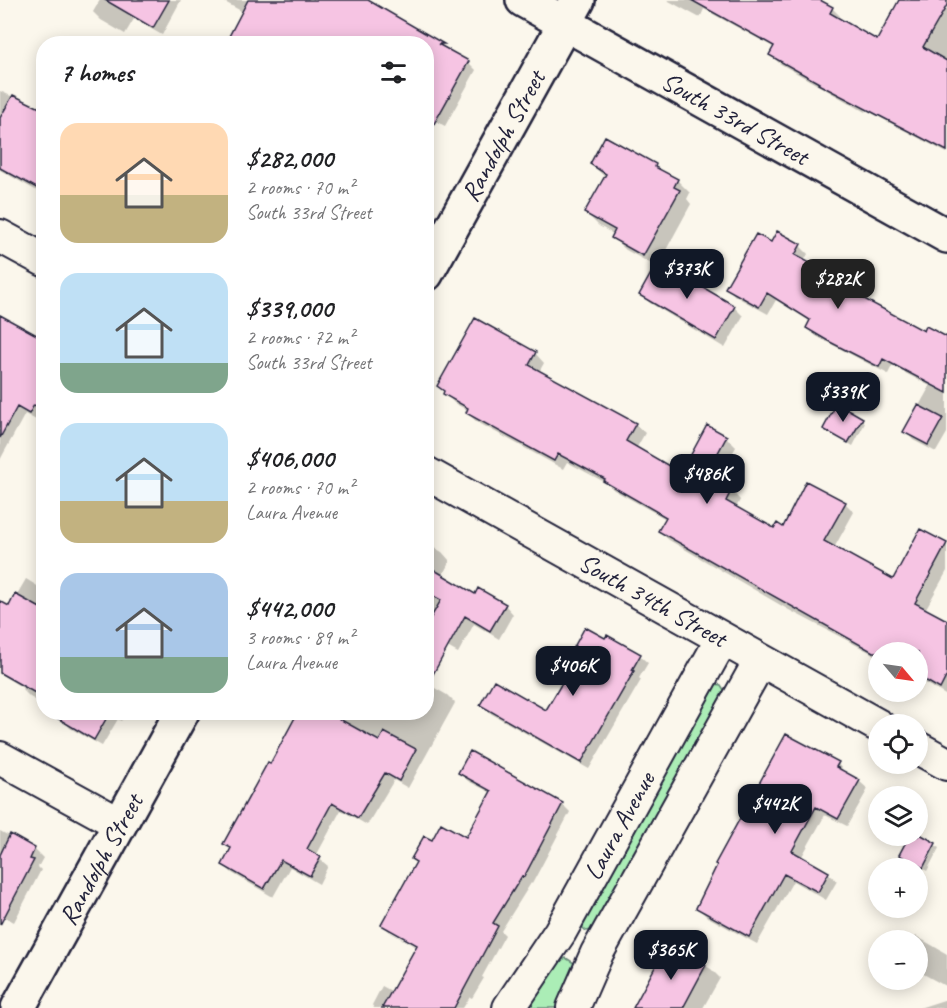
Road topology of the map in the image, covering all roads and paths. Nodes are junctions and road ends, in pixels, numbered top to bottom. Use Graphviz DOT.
graph roads {
  1 [pos="523,0"];
  2 [pos="571,12"];
  3 [pos="0,236"];
  4 [pos="947,236"];
  5 [pos="36,256"];
  6 [pos="434,260"];
  7 [pos="434,477"];
  8 [pos="722,639"];
  9 [pos="760,661"];
  10 [pos="178,720"];
  11 [pos="868,720"];
  12 [pos="928,754"];
  13 [pos="0,758"];
  14 [pos="947,764"];
  15 [pos="120,824"];
  16 [pos="560,932"];
  17 [pos="597,953"];
  18 [pos="18,1008"];
  19 [pos="509,1008"];
  20 [pos="573,1008"];
  1 -- 2 [label="main road, South 33rd Street"];
  2 -- 4 [label="main road, South 33rd Street"];
  2 -- 6 [label="main road, Randolph Street"];
  3 -- 5 [label="street"];
  7 -- 8 [label="street, South 34th Street"];
  8 -- 9 [label="street, South 34th Street"];
  8 -- 16 [label="street, Laura Avenue"];
  9 -- 11 [label="street, South 34th Street"];
  9 -- 17 [label="street, Laura Avenue"];
  10 -- 15 [label="main road, Randolph Street"];
  12 -- 14 [label="street"];
  13 -- 15 [label="street"];
  15 -- 18 [label="main road, Randolph Street"];
  16 -- 17 [label="street"];
  16 -- 19 [label="street, Laura Avenue"];
  17 -- 20 [label="street, Laura Avenue"];
}
